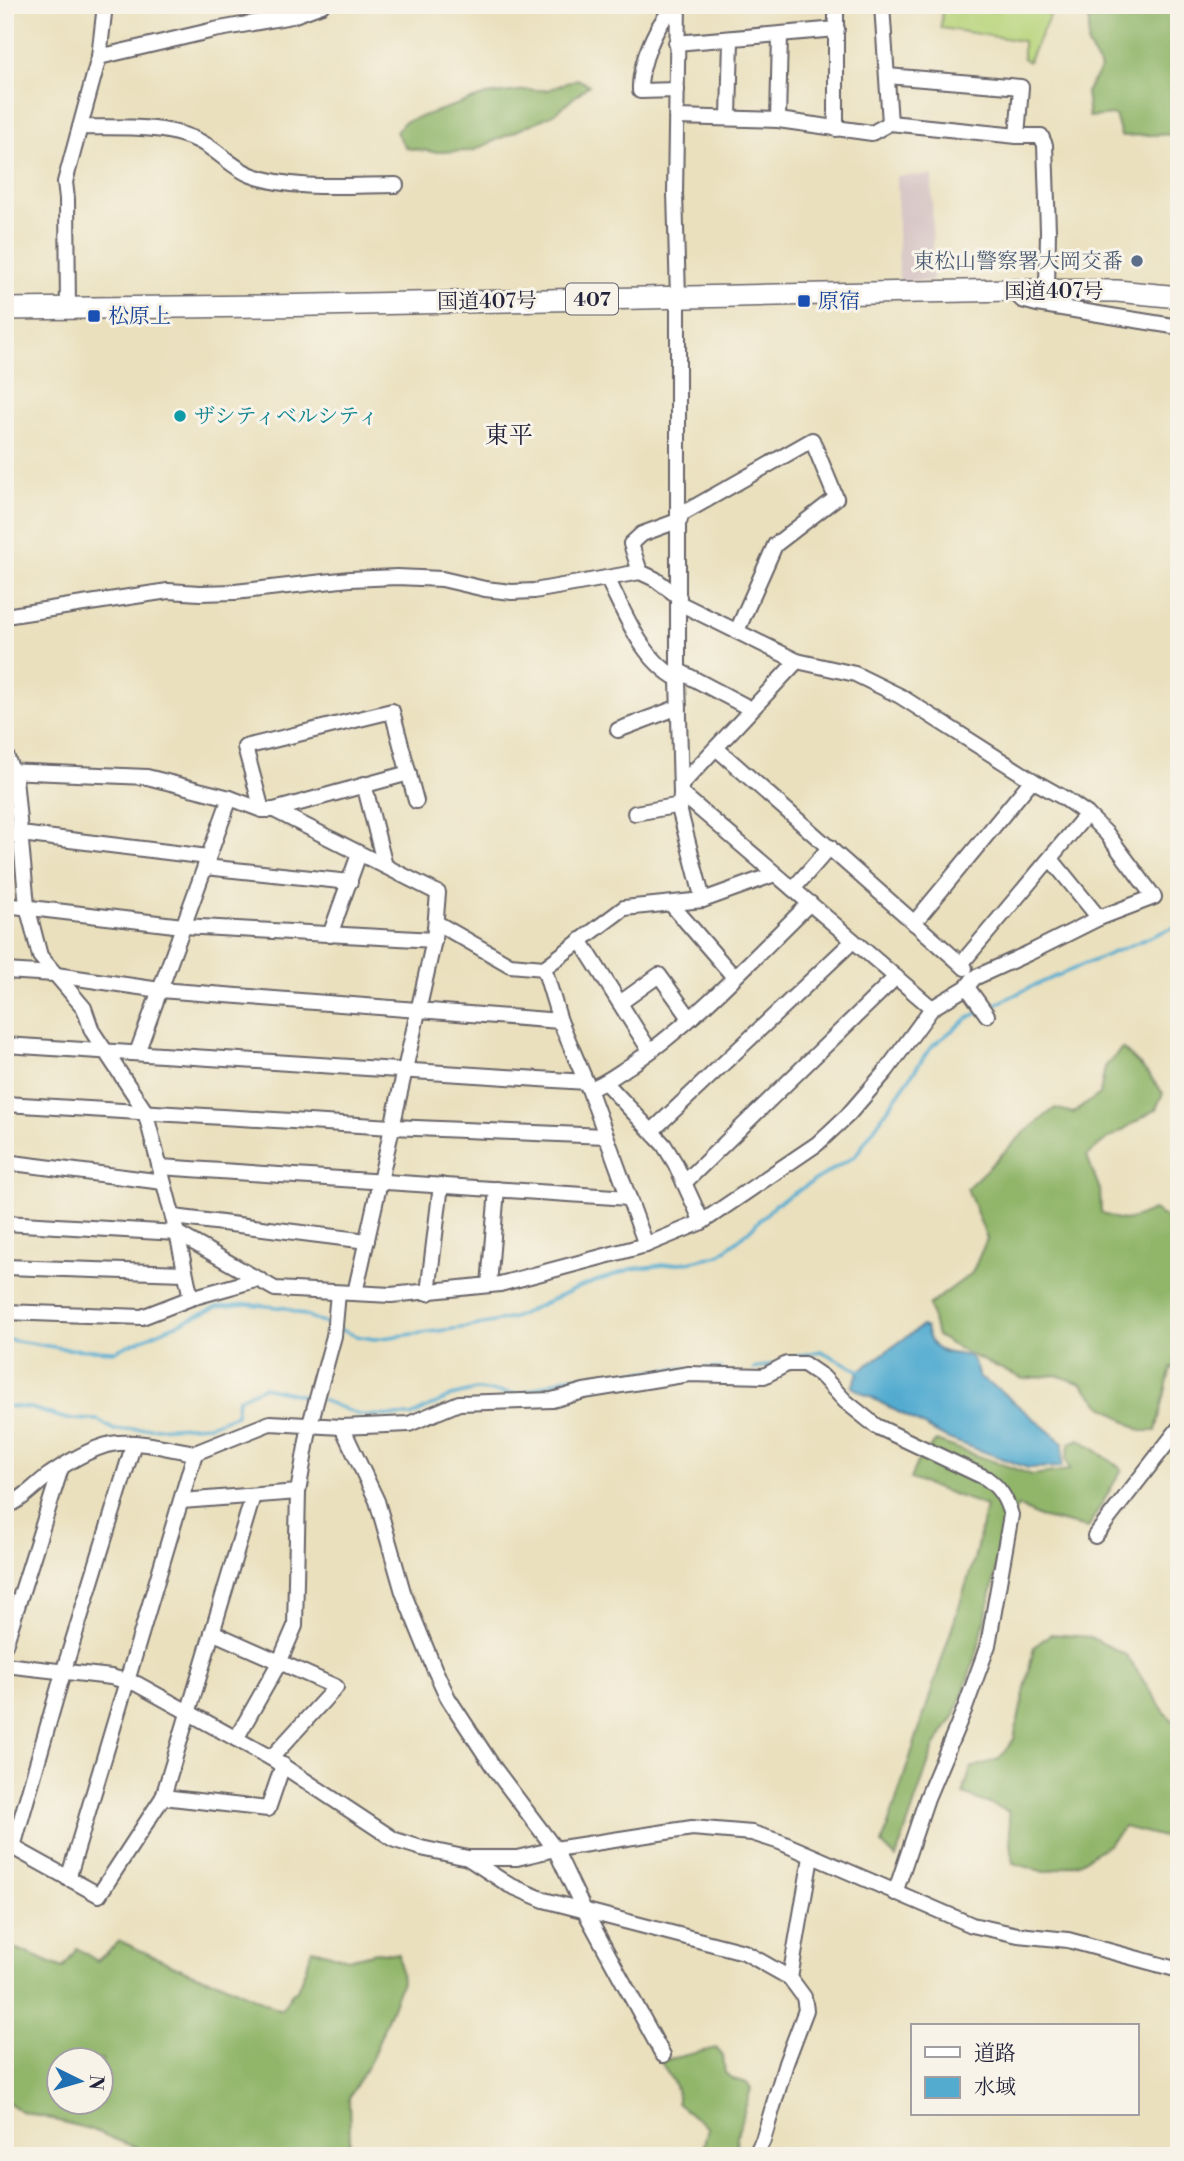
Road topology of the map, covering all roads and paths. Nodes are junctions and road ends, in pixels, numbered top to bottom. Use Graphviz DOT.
graph roads {
  1 [pos="105,5"];
  2 [pos="322,5"];
  3 [pos="836,5"];
  4 [pos="882,5"];
  5 [pos="678,6"];
  6 [pos="837,29"];
  7 [pos="780,35"];
  8 [pos="731,39"];
  9 [pos="676,43"];
  10 [pos="99,57"];
  11 [pos="887,76"];
  12 [pos="677,90"];
  13 [pos="677,117"];
  14 [pos="729,117"];
  15 [pos="778,120"];
  16 [pos="890,123"];
  17 [pos="80,127"];
  18 [pos="836,129"];
  19 [pos="1017,136"];
  20 [pos="396,185"];
  21 [pos="1012,290"];
  22 [pos="1047,290"];
  23 [pos="678,297"];
  24 [pos="1179,297"];
  25 [pos="68,308"];
  26 [pos="5,309"];
  27 [pos="1179,327"];
  28 [pos="680,517"];
  29 [pos="640,572"];
  30 [pos="607,578"];
  31 [pos="679,600"];
  32 [pos="5,616"];
  33 [pos="737,631"];
  34 [pos="797,661"];
  35 [pos="678,675"];
  36 [pos="679,707"];
  37 [pos="751,709"];
  38 [pos="618,730"];
  39 [pos="716,748"];
  40 [pos="5,752"];
  41 [pos="9,771"];
  42 [pos="409,773"];
  43 [pos="1032,780"];
  44 [pos="364,784"];
  45 [pos="681,794"];
  46 [pos="230,798"];
  47 [pos="416,801"];
  48 [pos="268,810"];
  49 [pos="635,813"];
  50 [pos="1087,814"];
  51 [pos="21,834"];
  52 [pos="5,835"];
  53 [pos="830,846"];
  54 [pos="359,854"];
  55 [pos="1051,859"];
  56 [pos="206,862"];
  57 [pos="385,866"];
  58 [pos="775,874"];
  59 [pos="350,881"];
  60 [pos="793,889"];
  61 [pos="702,900"];
  62 [pos="810,903"];
  63 [pos="671,904"];
  64 [pos="5,905"];
  65 [pos="27,906"];
  66 [pos="1099,918"];
  67 [pos="437,923"];
  68 [pos="914,923"];
  69 [pos="183,926"];
  70 [pos="330,934"];
  71 [pos="434,940"];
  72 [pos="580,940"];
  73 [pos="853,941"];
  74 [pos="961,964"];
  75 [pos="544,968"];
  76 [pos="5,971"];
  77 [pos="55,974"];
  78 [pos="734,977"];
  79 [pos="896,977"];
  80 [pos="970,982"];
  81 [pos="160,990"];
  82 [pos="620,1003"];
  83 [pos="932,1008"];
  84 [pos="418,1011"];
  85 [pos="987,1015"];
  86 [pos="690,1018"];
  87 [pos="560,1021"];
  88 [pos="5,1045"];
  89 [pos="104,1051"];
  90 [pos="650,1051"];
  91 [pos="137,1053"];
  92 [pos="404,1070"];
  93 [pos="605,1082"];
  94 [pos="587,1085"];
  95 [pos="5,1104"];
  96 [pos="145,1111"];
  97 [pos="392,1127"];
  98 [pos="652,1131"];
  99 [pos="605,1136"];
  100 [pos="5,1162"];
  101 [pos="160,1167"];
  102 [pos="163,1182"];
  103 [pos="379,1182"];
  104 [pos="684,1182"];
  105 [pos="441,1185"];
  106 [pos="497,1189"];
  107 [pos="629,1198"];
  108 [pos="174,1217"];
  109 [pos="702,1222"];
  110 [pos="5,1223"];
  111 [pos="177,1233"];
  112 [pos="367,1241"];
  113 [pos="646,1245"];
  114 [pos="5,1267"];
  115 [pos="184,1273"];
  116 [pos="259,1279"];
  117 [pos="489,1285"];
  118 [pos="338,1293"];
  119 [pos="355,1293"];
  120 [pos="428,1293"];
  121 [pos="191,1297"];
  122 [pos="5,1312"];
  123 [pos="310,1423"];
  124 [pos="342,1427"];
  125 [pos="1179,1428"];
  126 [pos="134,1443"];
  127 [pos="194,1452"];
  128 [pos="61,1468"];
  129 [pos="298,1492"];
  130 [pos="253,1496"];
  131 [pos="182,1501"];
  132 [pos="5,1507"];
  133 [pos="1095,1536"];
  134 [pos="212,1632"];
  135 [pos="5,1645"];
  136 [pos="279,1663"];
  137 [pos="5,1665"];
  138 [pos="63,1673"];
  139 [pos="128,1681"];
  140 [pos="187,1713"];
  141 [pos="236,1739"];
  142 [pos="277,1762"];
  143 [pos="163,1797"];
  144 [pos="9,1845"];
  145 [pos="555,1849"];
  146 [pos="811,1857"];
  147 [pos="468,1858"];
  148 [pos="68,1879"];
  149 [pos="895,1893"];
  150 [pos="584,1910"];
  151 [pos="1179,1970"];
  152 [pos="790,1978"];
  153 [pos="663,2054"];
  154 [pos="755,2156"];
  1 -- 10 [label="street"];
  2 -- 10 [label="street"];
  3 -- 6 [label="street"];
  4 -- 11 [label="street"];
  5 -- 9 [label="street"];
  5 -- 12 [label="street"];
  6 -- 7 [label="street"];
  6 -- 18 [label="street"];
  7 -- 8 [label="street"];
  7 -- 15 [label="street"];
  8 -- 9 [label="street"];
  8 -- 14 [label="street"];
  9 -- 12 [label="street"];
  10 -- 17 [label="street"];
  11 -- 16 [label="street"];
  11 -- 19 [label="street"];
  12 -- 13 [label="street"];
  13 -- 14 [label="street"];
  13 -- 23 [label="street"];
  14 -- 15 [label="street"];
  15 -- 18 [label="street"];
  16 -- 18 [label="street"];
  16 -- 19 [label="street"];
  17 -- 20 [label="street"];
  17 -- 25 [label="street"];
  19 -- 22 [label="street"];
  21 -- 22 [label="highway, 国道407号 / 407"];
  21 -- 23 [label="highway, 国道407号 / 407"];
  21 -- 27 [label="street"];
  22 -- 24 [label="highway, 国道407号 / 407"];
  23 -- 25 [label="highway, 国道407号 / 407"];
  23 -- 28 [label="street"];
  25 -- 26 [label="highway, 国道407号 / 407"];
  28 -- 29 [label="street"];
  28 -- 31 [label="street"];
  28 -- 33 [label="street"];
  29 -- 30 [label="street"];
  29 -- 31 [label="street"];
  30 -- 32 [label="street"];
  30 -- 35 [label="street"];
  31 -- 33 [label="street"];
  31 -- 35 [label="street"];
  33 -- 34 [label="street"];
  34 -- 37 [label="street"];
  34 -- 43 [label="street"];
  35 -- 36 [label="street"];
  35 -- 37 [label="street"];
  36 -- 38 [label="street"];
  36 -- 45 [label="street"];
  37 -- 39 [label="street"];
  39 -- 45 [label="street"];
  39 -- 53 [label="street"];
  40 -- 41 [label="street"];
  41 -- 46 [label="street"];
  41 -- 51 [label="street"];
  42 -- 44 [label="street"];
  42 -- 47 [label="street"];
  42 -- 48 [label="street"];
  43 -- 50 [label="street"];
  43 -- 68 [label="street"];
  44 -- 48 [label="street"];
  44 -- 57 [label="street"];
  45 -- 49 [label="street"];
  45 -- 58 [label="street"];
  45 -- 61 [label="street"];
  46 -- 48 [label="street"];
  46 -- 56 [label="street"];
  48 -- 54 [label="street"];
  50 -- 55 [label="street"];
  50 -- 66 [label="street"];
  51 -- 52 [label="street"];
  51 -- 56 [label="street"];
  51 -- 65 [label="street"];
  53 -- 60 [label="street"];
  53 -- 68 [label="street"];
  54 -- 57 [label="street"];
  54 -- 59 [label="street"];
  55 -- 66 [label="street"];
  55 -- 74 [label="street"];
  56 -- 59 [label="street"];
  56 -- 69 [label="street"];
  57 -- 67 [label="street"];
  58 -- 60 [label="street"];
  58 -- 61 [label="street"];
  59 -- 70 [label="street"];
  60 -- 62 [label="street"];
  61 -- 63 [label="street"];
  62 -- 73 [label="street"];
  62 -- 78 [label="street"];
  63 -- 72 [label="street"];
  63 -- 78 [label="street"];
  64 -- 65 [label="street"];
  65 -- 69 [label="street"];
  65 -- 77 [label="street"];
  66 -- 80 [label="street"];
  67 -- 71 [label="street"];
  67 -- 75 [label="street"];
  68 -- 74 [label="street"];
  69 -- 70 [label="street"];
  69 -- 81 [label="street"];
  70 -- 71 [label="street"];
  71 -- 84 [label="street"];
  72 -- 75 [label="street"];
  72 -- 82 [label="street"];
  73 -- 79 [label="street"];
  73 -- 98 [label="street"];
  74 -- 80 [label="street"];
  75 -- 87 [label="street"];
  76 -- 77 [label="street"];
  77 -- 81 [label="street"];
  77 -- 89 [label="street"];
  78 -- 86 [label="street"];
  79 -- 83 [label="street"];
  79 -- 104 [label="street"];
  80 -- 83 [label="street"];
  80 -- 85 [label="street"];
  81 -- 84 [label="street"];
  81 -- 91 [label="street"];
  82 -- 86 [label="street"];
  82 -- 90 [label="street"];
  83 -- 109 [label="street"];
  84 -- 87 [label="street"];
  84 -- 92 [label="street"];
  86 -- 90 [label="street"];
  87 -- 94 [label="street"];
  88 -- 89 [label="street"];
  89 -- 91 [label="street"];
  89 -- 96 [label="street"];
  90 -- 93 [label="street"];
  91 -- 92 [label="street"];
  92 -- 94 [label="street"];
  92 -- 97 [label="street"];
  93 -- 94 [label="street"];
  93 -- 98 [label="street"];
  94 -- 99 [label="street"];
  95 -- 96 [label="street"];
  96 -- 97 [label="street"];
  96 -- 101 [label="street"];
  97 -- 99 [label="street"];
  97 -- 103 [label="street"];
  98 -- 104 [label="street"];
  99 -- 107 [label="street"];
  100 -- 102 [label="street"];
  101 -- 102 [label="street"];
  101 -- 103 [label="street"];
  102 -- 108 [label="street"];
  103 -- 105 [label="street"];
  103 -- 112 [label="street"];
  104 -- 109 [label="street"];
  105 -- 106 [label="street"];
  105 -- 120 [label="street"];
  106 -- 107 [label="street"];
  106 -- 117 [label="street"];
  107 -- 113 [label="street"];
  108 -- 111 [label="street"];
  108 -- 112 [label="street"];
  109 -- 113 [label="street"];
  110 -- 111 [label="street"];
  111 -- 115 [label="street"];
  111 -- 116 [label="street"];
  112 -- 119 [label="street"];
  113 -- 117 [label="street"];
  114 -- 115 [label="street"];
  115 -- 121 [label="street"];
  116 -- 118 [label="street"];
  116 -- 121 [label="street"];
  117 -- 120 [label="street"];
  118 -- 119 [label="street"];
  118 -- 123 [label="street"];
  119 -- 120 [label="street"];
  121 -- 122 [label="street"];
  123 -- 124 [label="street"];
  123 -- 127 [label="street"];
  123 -- 129 [label="street"];
  124 -- 145 [label="street"];
  124 -- 149 [label="street"];
  125 -- 133 [label="street"];
  126 -- 127 [label="street"];
  126 -- 128 [label="street"];
  126 -- 138 [label="street"];
  127 -- 131 [label="street"];
  128 -- 132 [label="street"];
  128 -- 135 [label="street"];
  129 -- 130 [label="street"];
  129 -- 136 [label="street"];
  130 -- 131 [label="street"];
  130 -- 134 [label="street"];
  131 -- 139 [label="street"];
  134 -- 136 [label="street"];
  134 -- 140 [label="street"];
  136 -- 141 [label="street"];
  136 -- 142 [label="street"];
  137 -- 138 [label="street"];
  138 -- 139 [label="street"];
  138 -- 144 [label="street"];
  139 -- 140 [label="street"];
  139 -- 148 [label="street"];
  140 -- 141 [label="street"];
  140 -- 143 [label="street"];
  141 -- 142 [label="street"];
  142 -- 143 [label="street"];
  142 -- 147 [label="street"];
  143 -- 148 [label="street"];
  144 -- 148 [label="street"];
  145 -- 146 [label="street"];
  145 -- 147 [label="street"];
  145 -- 150 [label="street"];
  146 -- 149 [label="street"];
  146 -- 152 [label="street"];
  147 -- 150 [label="street"];
  149 -- 151 [label="street"];
  150 -- 152 [label="street"];
  150 -- 153 [label="street"];
  152 -- 154 [label="street"];
}
